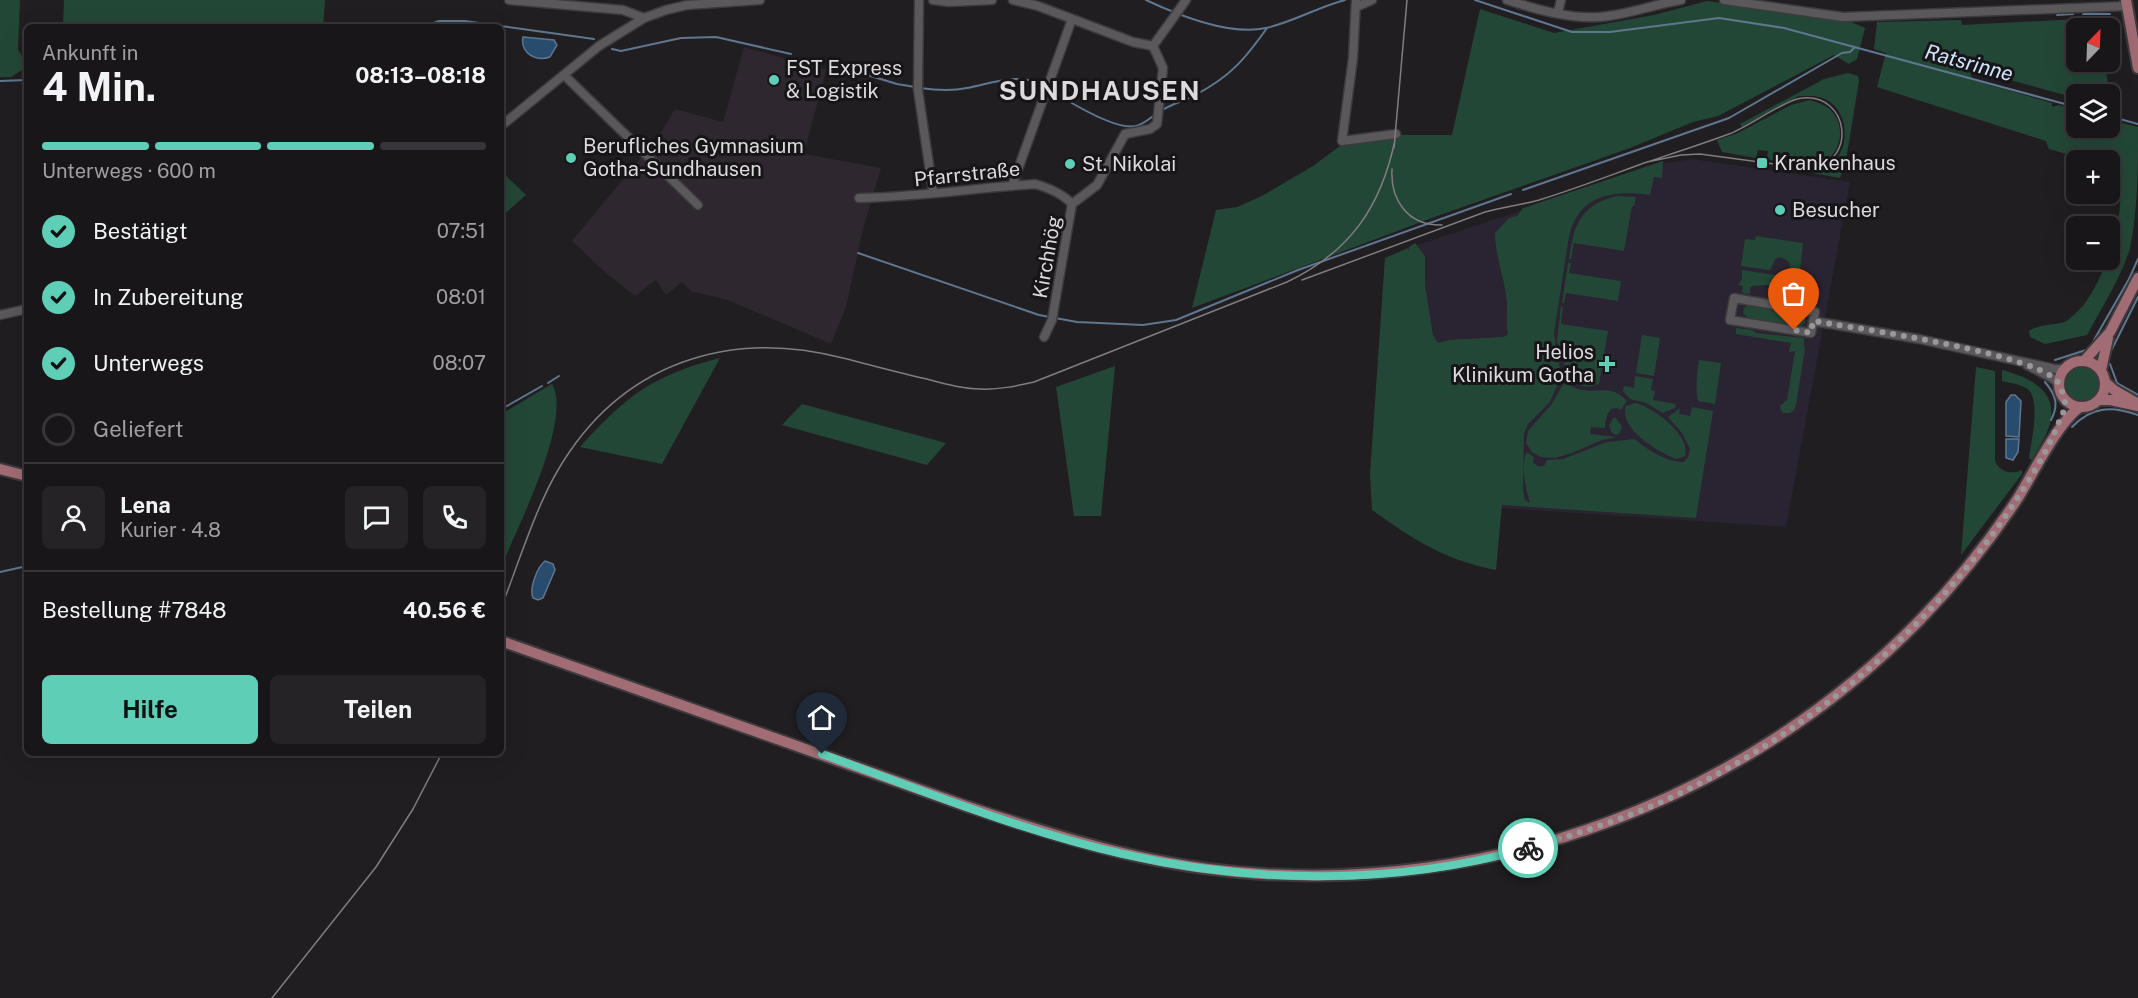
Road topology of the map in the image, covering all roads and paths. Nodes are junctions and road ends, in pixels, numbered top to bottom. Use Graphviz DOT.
graph roads {
  1 [pos="509,0"];
  2 [pos="760,0"];
  3 [pos="919,0"];
  4 [pos="933,0"];
  5 [pos="992,0"];
  6 [pos="1012,0"];
  7 [pos="1185,0"];
  8 [pos="1372,0"];
  9 [pos="1507,0"];
  10 [pos="1561,0"];
  11 [pos="1681,0"];
  12 [pos="1724,0"];
  13 [pos="1356,2"];
  14 [pos="2126,3"];
  15 [pos="1558,12"];
  16 [pos="644,18"];
  17 [pos="1072,19"];
  18 [pos="1153,46"];
  19 [pos="2138,68"];
  20 [pos="564,75"];
  21 [pos="504,124"];
  22 [pos="1395,134"];
  23 [pos="1012,186"];
  24 [pos="933,192"];
  25 [pos="859,198"];
  26 [pos="1072,204"];
  27 [pos="698,205"];
  28 [pos="2138,278"];
  29 [pos="24,310"];
  30 [pos="0,315"];
  31 [pos="1813,321"];
  32 [pos="2110,332"];
  33 [pos="1044,337"];
  34 [pos="2019,361"];
  35 [pos="2084,361"];
  36 [pos="2065,369"];
  37 [pos="2101,370"];
  38 [pos="2106,383"];
  39 [pos="2059,384"];
  40 [pos="2065,400"];
  41 [pos="2100,400"];
  42 [pos="2138,404"];
  43 [pos="2080,407"];
  44 [pos="2054,438"];
  45 [pos="0,469"];
  46 [pos="24,475"];
  47 [pos="504,642"];
  1 -- 16 [label="street"];
  2 -- 16 [label="street"];
  3 -- 24 [label="street"];
  4 -- 5 [label="street"];
  6 -- 17 [label="street"];
  7 -- 18 [label="street"];
  8 -- 13 [label="street"];
  9 -- 15 [label="street"];
  10 -- 15 [label="street"];
  11 -- 15 [label="street"];
  12 -- 14 [label="street"];
  13 -- 22 [label="street"];
  14 -- 19 [label="main road"];
  16 -- 20 [label="street"];
  17 -- 18 [label="street"];
  17 -- 23 [label="street"];
  18 -- 26 [label="street, Kirchhög"];
  20 -- 21 [label="street"];
  20 -- 27 [label="street"];
  23 -- 24 [label="street, Pfarrstraße"];
  23 -- 26 [label="street, Pfarrstraße"];
  24 -- 25 [label="street, Pfarrstraße"];
  26 -- 33 [label="street, Kirchhög"];
  28 -- 32 [label="main road"];
  29 -- 30 [label="street"];
  31 -- 31 [label="street"];
  31 -- 34 [label="street"];
  32 -- 35 [label="main road"];
  32 -- 37 [label="main road"];
  34 -- 36 [label="street"];
  34 -- 39 [label="street"];
  35 -- 36 [label="main road"];
  35 -- 37 [label="main road"];
  36 -- 39 [label="main road"];
  37 -- 38 [label="main road"];
  38 -- 41 [label="main road"];
  38 -- 42 [label="main road"];
  39 -- 40 [label="main road"];
  40 -- 43 [label="main road"];
  40 -- 44 [label="main road"];
  41 -- 42 [label="main road"];
  41 -- 43 [label="main road"];
  43 -- 44 [label="main road"];
  44 -- 47 [label="main road"];
  45 -- 46 [label="main road"];
}
